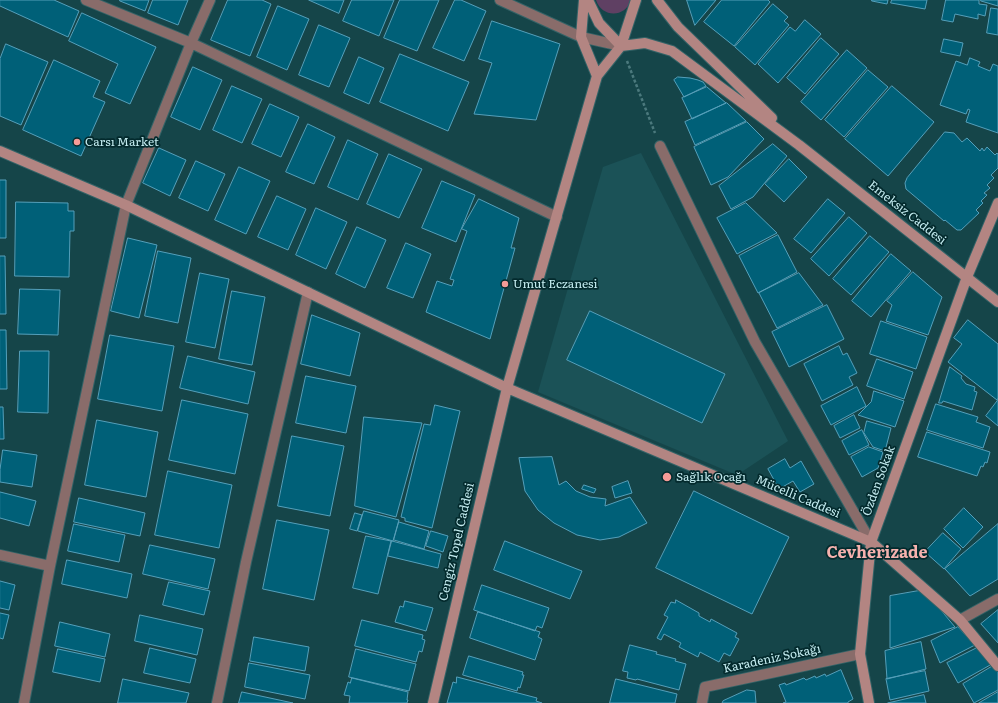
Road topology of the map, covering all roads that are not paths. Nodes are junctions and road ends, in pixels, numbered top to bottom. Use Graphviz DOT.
graph roads {
  1 [pos="86,0"];
  2 [pos="210,0"];
  3 [pos="500,0"];
  4 [pos="584,0"];
  5 [pos="588,0"];
  6 [pos="636,0"];
  7 [pos="657,0"];
  8 [pos="581,37"];
  9 [pos="192,43"];
  10 [pos="621,46"];
  11 [pos="597,76"];
  12 [pos="799,145"];
  13 [pos="660,146"];
  14 [pos="0,151"];
  15 [pos="998,203"];
  16 [pos="126,205"];
  17 [pos="557,216"];
  18 [pos="967,277"];
  19 [pos="308,292"];
  20 [pos="998,302"];
  21 [pos="507,388"];
  22 [pos="871,542"];
  23 [pos="0,555"];
  24 [pos="50,566"];
  25 [pos="998,599"];
  26 [pos="960,620"];
  27 [pos="860,654"];
  28 [pos="998,666"];
  29 [pos="24,703"];
  30 [pos="217,703"];
  31 [pos="433,703"];
  32 [pos="702,703"];
  33 [pos="869,703"];
  1 -- 9 [label="street"];
  2 -- 9 [label="street"];
  3 -- 8 [label="street"];
  4 -- 8 [label="main road"];
  5 -- 10 [label="main road"];
  6 -- 10 [label="main road"];
  7 -- 12 [label="main road"];
  8 -- 10 [label="street"];
  8 -- 11 [label="main road"];
  9 -- 16 [label="street"];
  9 -- 17 [label="street"];
  10 -- 11 [label="main road"];
  10 -- 12 [label="main road"];
  11 -- 17 [label="main road, Cengiz Topel Caddesi"];
  12 -- 18 [label="main road, Emeksiz Caddesi"];
  13 -- 22 [label="street"];
  14 -- 16 [label="main road, Mücelli Caddesi"];
  15 -- 18 [label="main road, Özden Sokak"];
  16 -- 19 [label="main road, Mücelli Caddesi"];
  16 -- 24 [label="street"];
  17 -- 21 [label="main road, Cengiz Topel Caddesi"];
  18 -- 20 [label="main road, Emeksiz Caddesi"];
  18 -- 22 [label="main road, Özden Sokak"];
  19 -- 21 [label="main road, Mücelli Caddesi"];
  19 -- 30 [label="street"];
  21 -- 22 [label="main road, Mücelli Caddesi"];
  21 -- 31 [label="main road, Cengiz Topel Caddesi"];
  22 -- 26 [label="main road, Mücelli Caddesi"];
  22 -- 27 [label="main road, Özden Sokak"];
  23 -- 24 [label="street"];
  24 -- 29 [label="street"];
  25 -- 26 [label="street"];
  26 -- 28 [label="main road, Mücelli Caddesi"];
  27 -- 32 [label="street, Karadeniz Sokağı"];
  27 -- 33 [label="main road, Özden Sokak"];
}
